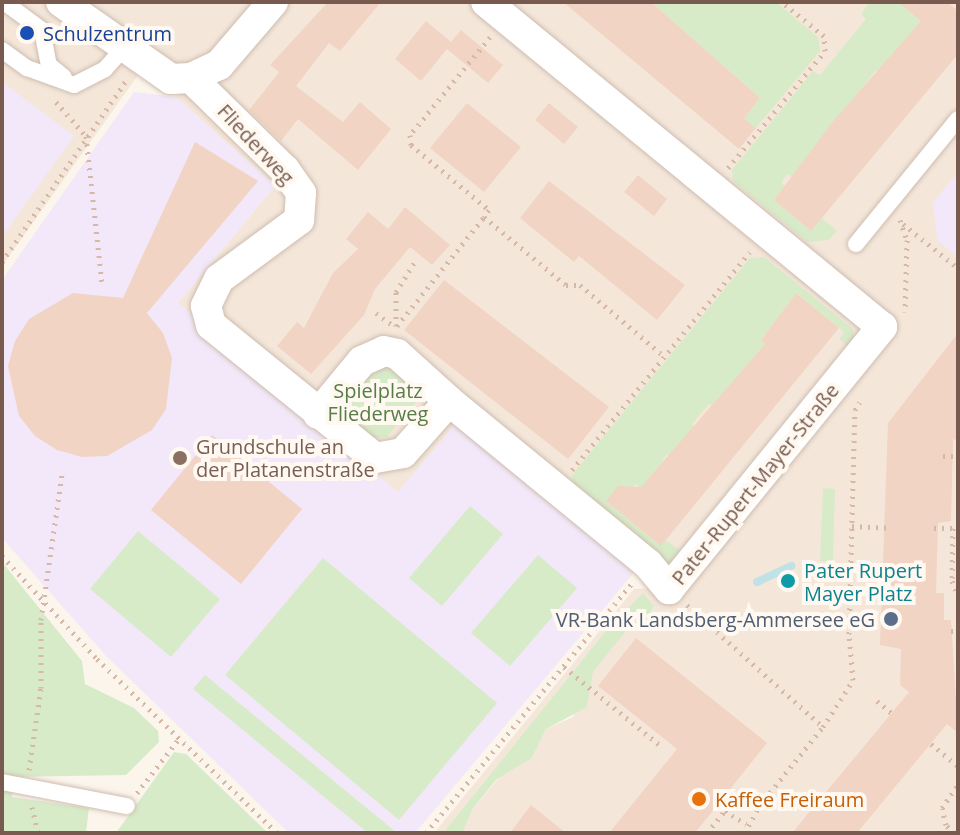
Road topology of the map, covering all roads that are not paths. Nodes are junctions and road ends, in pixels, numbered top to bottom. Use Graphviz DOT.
graph roads {
  1 [pos="4,2"];
  2 [pos="61,2"];
  3 [pos="273,2"];
  4 [pos="496,10"];
  5 [pos="2,50"];
  6 [pos="134,54"];
  7 [pos="191,78"];
  8 [pos="74,85"];
  9 [pos="958,119"];
  10 [pos="856,244"];
  11 [pos="449,401"];
  12 [pos="318,414"];
  13 [pos="2,782"];
  14 [pos="127,806"];
  1 -- 8 [label="lane"];
  2 -- 6 [label="street"];
  3 -- 7 [label="street"];
  4 -- 11 [label="street, Pater-Rupert-Mayer-Straße"];
  5 -- 8 [label="lane"];
  6 -- 7 [label="street"];
  6 -- 8 [label="lane"];
  7 -- 12 [label="street, Fliederweg"];
  9 -- 10 [label="lane"];
  11 -- 12 [label="street, Fliederweg"];
  11 -- 12 [label="street"];
  13 -- 14 [label="lane"];
}
